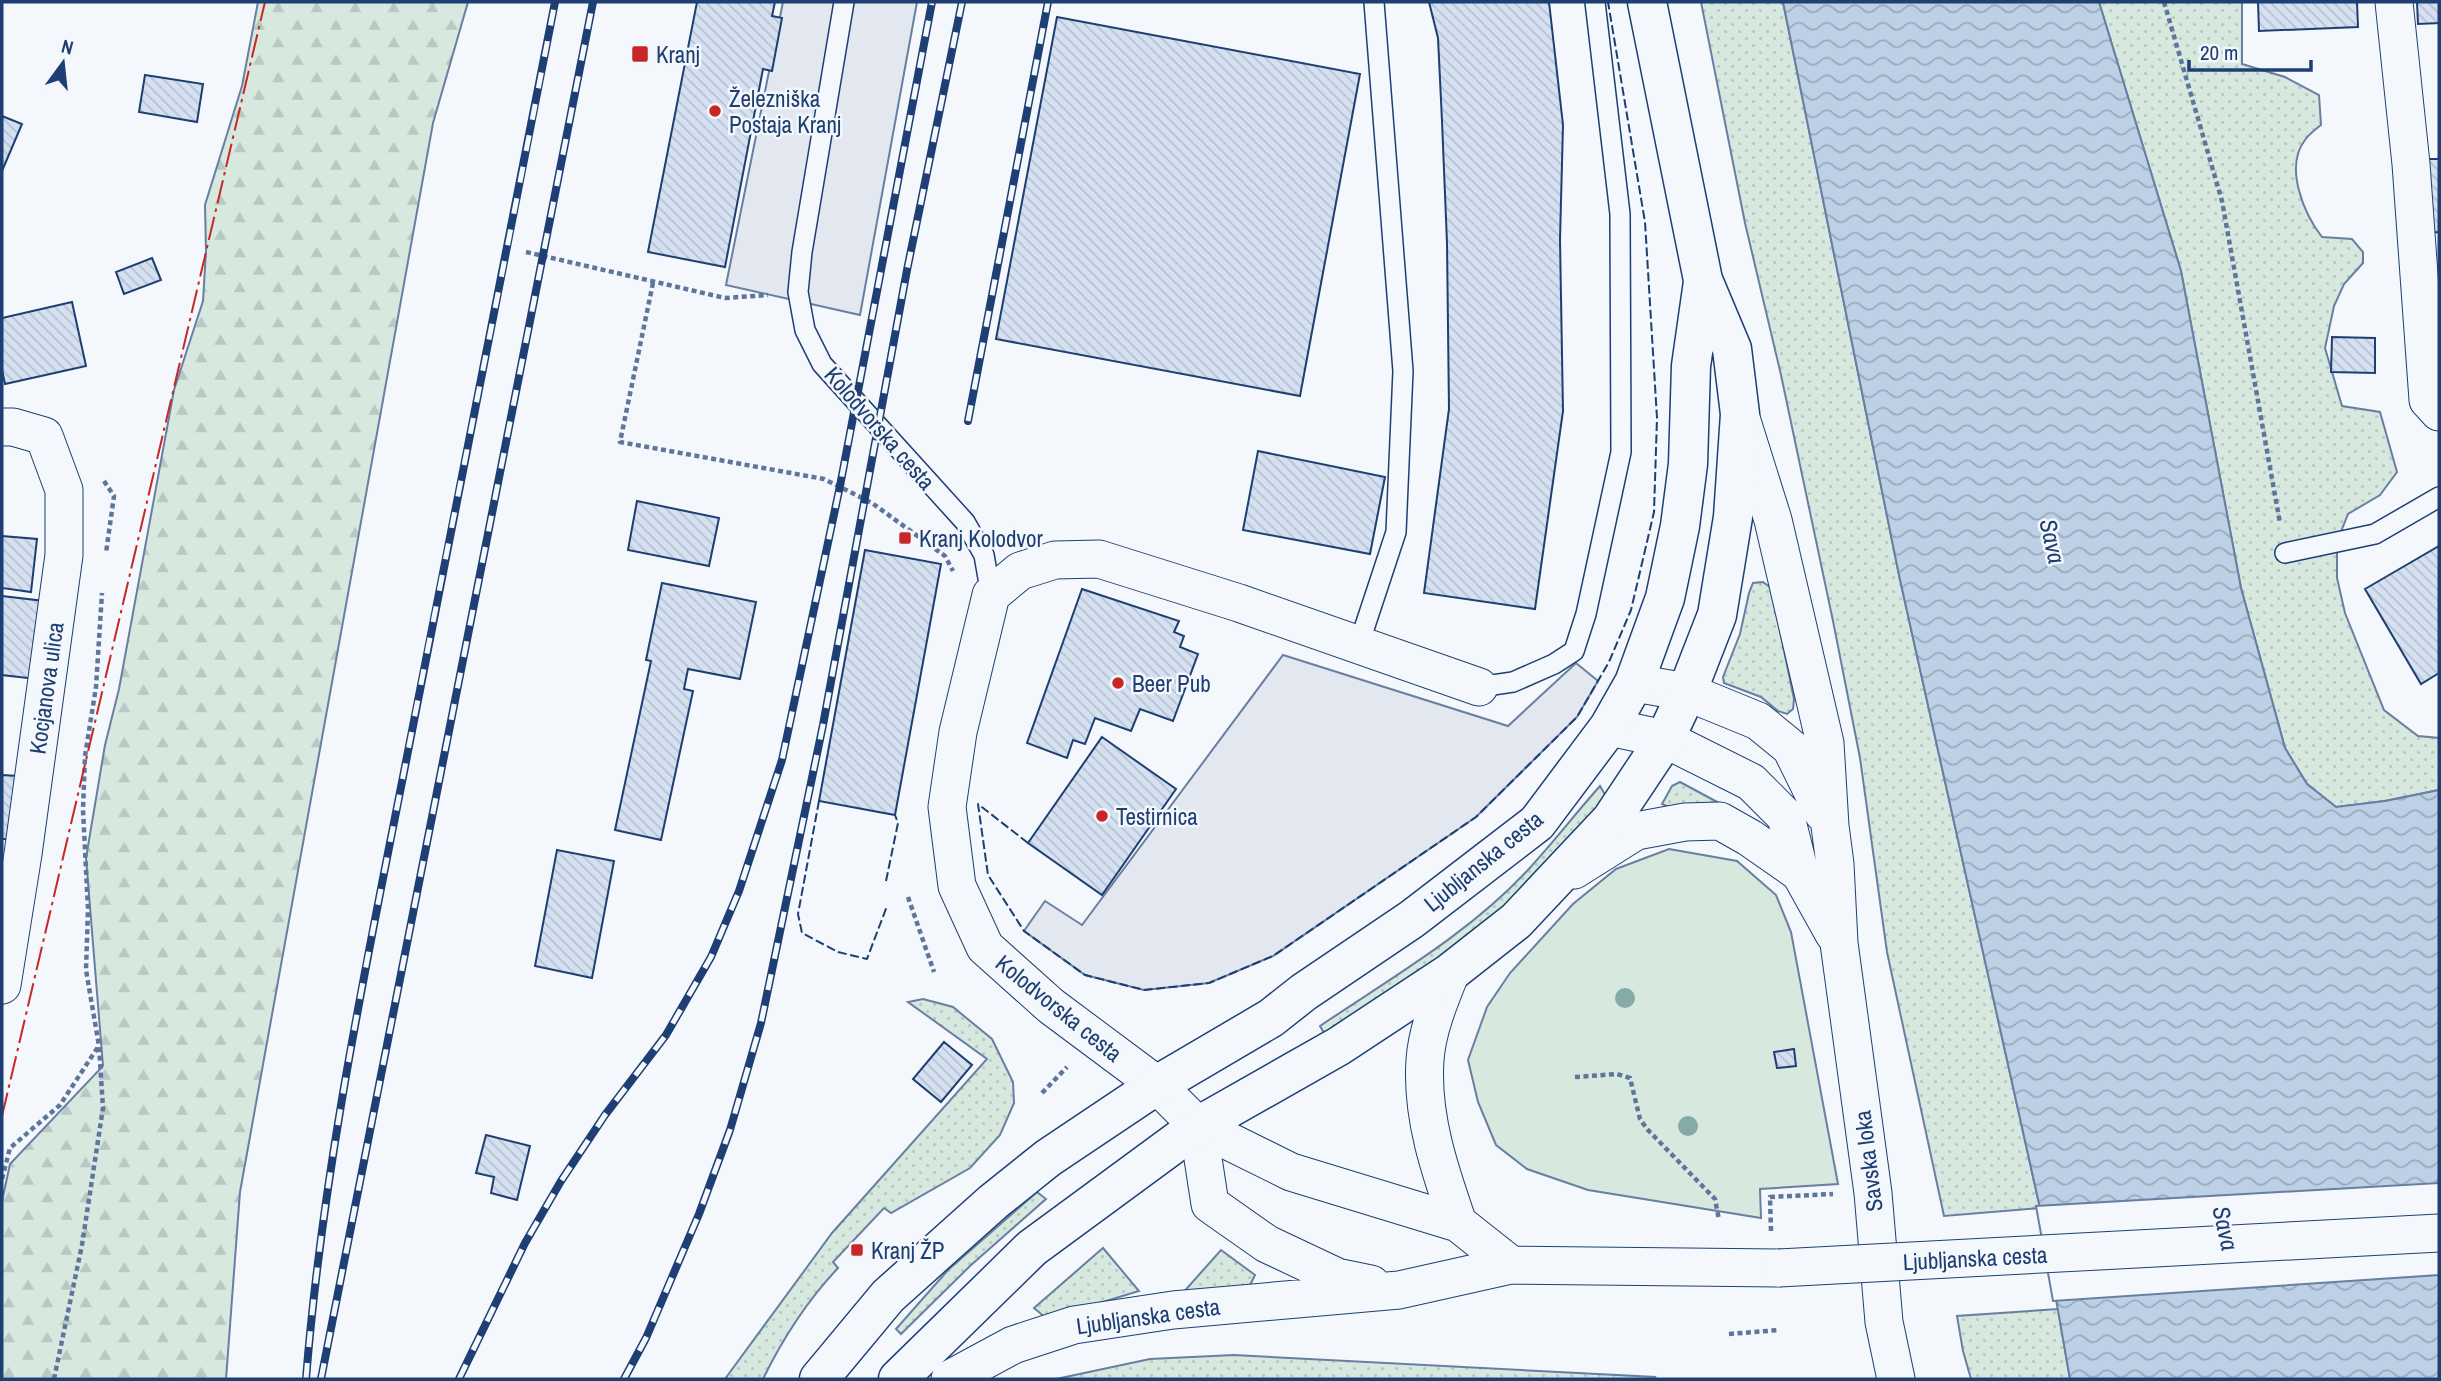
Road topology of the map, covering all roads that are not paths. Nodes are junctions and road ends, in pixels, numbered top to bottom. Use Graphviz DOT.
graph roads {
  1 [pos="844,2"];
  2 [pos="1374,2"];
  3 [pos="1595,2"];
  4 [pos="1647,2"];
  5 [pos="2394,2"];
  6 [pos="1703,279"];
  7 [pos="2439,412"];
  8 [pos="1740,414"];
  9 [pos="2,427"];
  10 [pos="2439,497"];
  11 [pos="2285,553"];
  12 [pos="991,595"];
  13 [pos="1358,647"];
  14 [pos="1634,683"];
  15 [pos="1479,687"];
  16 [pos="1687,692"];
  17 [pos="1609,727"];
  18 [pos="1665,739"];
  19 [pos="1830,827"];
  20 [pos="1800,873"];
  21 [pos="1555,881"];
  22 [pos="1839,943"];
  23 [pos="1451,972"];
  24 [pos="2,985"];
  25 [pos="1157,1085"];
  26 [pos="1198,1126"];
  27 [pos="1458,1223"];
  28 [pos="2439,1233"];
  29 [pos="1511,1265"];
  30 [pos="1399,1290"];
  31 [pos="819,1379"];
  32 [pos="898,1379"];
  33 [pos="950,1379"];
  34 [pos="1896,1379"];
  1 -- 12 [label="lane, Kolodvorska cesta"];
  2 -- 13 [label="lane"];
  3 -- 15 [label="lane"];
  4 -- 6 [label="main road"];
  5 -- 7 [label="street"];
  6 -- 8 [label="main road"];
  6 -- 14 [label="main road, Ljubljanska cesta"];
  8 -- 16 [label="main road"];
  8 -- 19 [label="street"];
  9 -- 24 [label="street, Kocjanova ulica"];
  10 -- 11 [label="lane"];
  12 -- 13 [label="street"];
  12 -- 25 [label="street, Kolodvorska cesta"];
  13 -- 15 [label="street"];
  14 -- 16 [label="street"];
  14 -- 17 [label="main road, Ljubljanska cesta"];
  16 -- 18 [label="main road"];
  16 -- 19 [label="street"];
  17 -- 18 [label="street"];
  17 -- 25 [label="main road, Ljubljanska cesta"];
  18 -- 20 [label="street"];
  18 -- 21 [label="main road"];
  19 -- 22 [label="street, Savska loka"];
  20 -- 21 [label="street"];
  20 -- 22 [label="street"];
  21 -- 23 [label="main road"];
  22 -- 34 [label="street, Savska loka"];
  23 -- 26 [label="main road"];
  23 -- 27 [label="street"];
  25 -- 26 [label="street"];
  25 -- 31 [label="main road, Ljubljanska cesta"];
  26 -- 27 [label="street"];
  26 -- 30 [label="street, Ljubljanska cesta"];
  26 -- 32 [label="main road"];
  27 -- 29 [label="street"];
  28 -- 29 [label="street, Ljubljanska cesta, bridge"];
  29 -- 30 [label="street, Ljubljanska cesta"];
  30 -- 33 [label="street, Ljubljanska cesta"];
}
